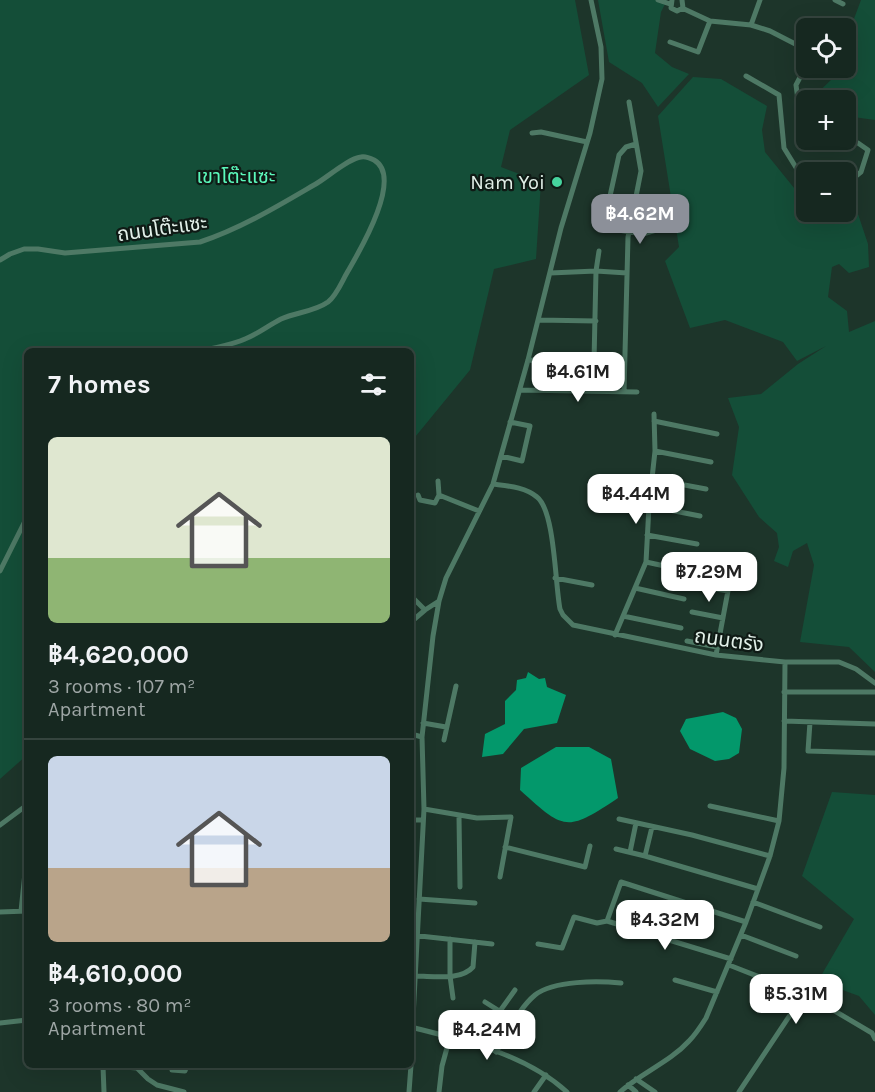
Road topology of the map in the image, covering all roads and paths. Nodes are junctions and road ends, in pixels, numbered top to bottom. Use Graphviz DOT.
graph roads {
  1 [pos="591,0"];
  2 [pos="658,0"];
  3 [pos="682,0"];
  4 [pos="760,0"];
  5 [pos="835,0"];
  6 [pos="671,2"];
  7 [pos="843,4"];
  8 [pos="682,8"];
  9 [pos="710,21"];
  10 [pos="750,25"];
  11 [pos="670,42"];
  12 [pos="796,44"];
  13 [pos="746,76"];
  14 [pos="629,102"];
  15 [pos="532,133"];
  16 [pos="587,142"];
  17 [pos="856,143"];
  18 [pos="636,144"];
  19 [pos="796,168"];
  20 [pos="856,176"];
  21 [pos="636,201"];
  22 [pos="606,228"];
  23 [pos="630,232"];
  24 [pos="599,251"];
  25 [pos="0,261"];
  26 [pos="596,271"];
  27 [pos="550,273"];
  28 [pos="627,273"];
  29 [pos="538,320"];
  30 [pos="596,321"];
  31 [pos="214,348"];
  32 [pos="528,360"];
  33 [pos="594,361"];
  34 [pos="623,363"];
  35 [pos="520,390"];
  36 [pos="624,392"];
  37 [pos="636,392"];
  38 [pos="654,414"];
  39 [pos="654,421"];
  40 [pos="510,422"];
  41 [pos="717,434"];
  42 [pos="655,451"];
  43 [pos="501,456"];
  44 [pos="711,462"];
  45 [pos="652,479"];
  46 [pos="438,481"];
  47 [pos="493,484"];
  48 [pos="706,489"];
  49 [pos="418,495"];
  50 [pos="439,495"];
  51 [pos="649,506"];
  52 [pos="479,511"];
  53 [pos="700,516"];
  54 [pos="24,523"];
  55 [pos="647,535"];
  56 [pos="697,544"];
  57 [pos="703,559"];
  58 [pos="646,562"];
  59 [pos="0,571"];
  60 [pos="688,571"];
  61 [pos="555,578"];
  62 [pos="592,585"];
  63 [pos="699,586"];
  64 [pos="635,588"];
  65 [pos="728,591"];
  66 [pos="414,599"];
  67 [pos="684,599"];
  68 [pos="439,601"];
  69 [pos="425,610"];
  70 [pos="692,612"];
  71 [pos="623,616"];
  72 [pos="723,618"];
  73 [pos="414,619"];
  74 [pos="681,628"];
  75 [pos="615,635"];
  76 [pos="687,641"];
  77 [pos="717,647"];
  78 [pos="716,655"];
  79 [pos="785,662"];
  80 [pos="875,683"];
  81 [pos="456,686"];
  82 [pos="784,692"];
  83 [pos="875,692"];
  84 [pos="784,721"];
  85 [pos="810,722"];
  86 [pos="423,723"];
  87 [pos="875,724"];
  88 [pos="446,727"];
  89 [pos="414,735"];
  90 [pos="422,737"];
  91 [pos="444,740"];
  92 [pos="875,753"];
  93 [pos="710,806"];
  94 [pos="24,807"];
  95 [pos="424,809"];
  96 [pos="459,816"];
  97 [pos="619,819"];
  98 [pos="414,820"];
  99 [pos="423,820"];
  100 [pos="779,821"];
  101 [pos="636,823"];
  102 [pos="0,825"];
  103 [pos="652,826"];
  104 [pos="591,846"];
  105 [pos="505,847"];
  106 [pos="616,849"];
  107 [pos="630,852"];
  108 [pos="645,856"];
  109 [pos="770,856"];
  110 [pos="500,877"];
  111 [pos="460,886"];
  112 [pos="758,889"];
  113 [pos="418,899"];
  114 [pos="753,902"];
  115 [pos="475,903"];
  116 [pos="24,911"];
  117 [pos="0,912"];
  118 [pos="607,921"];
  119 [pos="746,922"];
  120 [pos="820,927"];
  121 [pos="741,934"];
  122 [pos="414,936"];
  123 [pos="450,939"];
  124 [pos="475,942"];
  125 [pos="492,944"];
  126 [pos="538,944"];
  127 [pos="796,956"];
  128 [pos="730,962"];
  129 [pos="416,976"];
  130 [pos="450,976"];
  131 [pos="675,980"];
  132 [pos="621,983"];
  133 [pos="780,985"];
  134 [pos="515,990"];
  135 [pos="717,992"];
  136 [pos="453,998"];
  137 [pos="414,1002"];
  138 [pos="485,1002"];
  139 [pos="500,1011"];
  140 [pos="24,1020"];
  141 [pos="516,1021"];
  142 [pos="0,1023"];
  143 [pos="414,1028"];
  144 [pos="450,1037"];
  145 [pos="875,1039"];
  146 [pos="496,1052"];
  147 [pos="102,1068"];
  148 [pos="137,1068"];
  149 [pos="186,1068"];
  150 [pos="411,1068"];
  151 [pos="172,1070"];
  152 [pos="546,1075"];
  153 [pos="636,1079"];
  154 [pos="628,1085"];
  155 [pos="104,1092"];
  156 [pos="184,1092"];
  157 [pos="409,1092"];
  158 [pos="439,1092"];
  159 [pos="534,1092"];
  160 [pos="567,1092"];
  161 [pos="620,1092"];
  162 [pos="636,1092"];
  163 [pos="655,1092"];
  164 [pos="739,1092"];
  1 -- 16 [label="street"];
  2 -- 6 [label="street"];
  3 -- 8 [label="street"];
  4 -- 10 [label="street"];
  5 -- 7 [label="street"];
  6 -- 8 [label="street"];
  8 -- 9 [label="street"];
  9 -- 10 [label="street"];
  9 -- 11 [label="street"];
  10 -- 12 [label="street"];
  13 -- 19 [label="street"];
  14 -- 18 [label="street"];
  15 -- 16 [label="street"];
  16 -- 27 [label="street"];
  17 -- 20 [label="street"];
  18 -- 21 [label="street"];
  18 -- 21 [label="street"];
  21 -- 23 [label="street"];
  21 -- 23 [label="street"];
  22 -- 23 [label="street"];
  23 -- 28 [label="street"];
  24 -- 26 [label="street"];
  25 -- 31 [label="street, ถนนโต๊ะแซะ"];
  26 -- 27 [label="street"];
  26 -- 28 [label="street"];
  26 -- 30 [label="street"];
  27 -- 29 [label="street"];
  28 -- 34 [label="street"];
  29 -- 30 [label="street"];
  29 -- 32 [label="street"];
  30 -- 33 [label="street"];
  32 -- 33 [label="street"];
  32 -- 35 [label="street"];
  33 -- 34 [label="street"];
  34 -- 36 [label="street"];
  35 -- 36 [label="street"];
  35 -- 40 [label="street"];
  36 -- 37 [label="street"];
  38 -- 39 [label="street"];
  39 -- 41 [label="street"];
  39 -- 42 [label="street"];
  40 -- 43 [label="street"];
  40 -- 43 [label="street"];
  42 -- 44 [label="street"];
  42 -- 45 [label="street"];
  43 -- 47 [label="street"];
  45 -- 48 [label="street"];
  45 -- 51 [label="street"];
  46 -- 50 [label="street"];
  47 -- 52 [label="street"];
  47 -- 61 [label="street, ถนนตรัง"];
  49 -- 50 [label="street"];
  50 -- 52 [label="street"];
  51 -- 53 [label="street"];
  51 -- 55 [label="street"];
  52 -- 68 [label="street"];
  54 -- 59 [label="street"];
  55 -- 56 [label="street"];
  55 -- 58 [label="street"];
  57 -- 65 [label="street"];
  58 -- 60 [label="street"];
  58 -- 64 [label="street"];
  61 -- 62 [label="street"];
  61 -- 75 [label="street, ถนนตรัง"];
  63 -- 65 [label="street"];
  64 -- 67 [label="street"];
  64 -- 71 [label="street"];
  65 -- 72 [label="street"];
  66 -- 69 [label="street"];
  68 -- 69 [label="street"];
  68 -- 86 [label="street"];
  69 -- 73 [label="street"];
  70 -- 72 [label="street"];
  71 -- 74 [label="street"];
  71 -- 75 [label="street"];
  72 -- 77 [label="street"];
  75 -- 78 [label="street, ถนนตรัง"];
  76 -- 77 [label="street"];
  77 -- 78 [label="street"];
  78 -- 79 [label="street, ถนนตรัง"];
  79 -- 80 [label="street"];
  79 -- 82 [label="street, ถนนตรัง"];
  81 -- 88 [label="street"];
  82 -- 83 [label="street"];
  82 -- 84 [label="street, ถนนตรัง"];
  84 -- 85 [label="street"];
  84 -- 100 [label="street, ถนนตรัง"];
  85 -- 87 [label="street"];
  85 -- 92 [label="street"];
  86 -- 88 [label="street"];
  86 -- 90 [label="street"];
  88 -- 91 [label="street"];
  89 -- 90 [label="street"];
  90 -- 95 [label="street"];
  93 -- 100 [label="street"];
  94 -- 102 [label="street"];
  95 -- 96 [label="street"];
  95 -- 99 [label="street"];
  96 -- 105 [label="street"];
  96 -- 111 [label="street"];
  97 -- 101 [label="street"];
  98 -- 99 [label="street"];
  99 -- 113 [label="street"];
  100 -- 109 [label="street, ถนนตรัง"];
  101 -- 103 [label="street"];
  101 -- 107 [label="street"];
  103 -- 108 [label="street"];
  103 -- 109 [label="street"];
  104 -- 105 [label="street"];
  105 -- 110 [label="street"];
  106 -- 107 [label="street"];
  107 -- 108 [label="street"];
  108 -- 112 [label="street"];
  109 -- 112 [label="street, ถนนตรัง"];
  112 -- 114 [label="street, ถนนตรัง"];
  113 -- 115 [label="street"];
  113 -- 122 [label="street"];
  114 -- 119 [label="street, ถนนตรัง"];
  114 -- 120 [label="street"];
  116 -- 117 [label="street"];
  118 -- 119 [label="street"];
  118 -- 126 [label="street"];
  118 -- 128 [label="street"];
  119 -- 121 [label="street, ถนนตรัง"];
  121 -- 127 [label="street"];
  121 -- 128 [label="street, ถนนตรัง"];
  122 -- 123 [label="street"];
  122 -- 129 [label="street"];
  123 -- 124 [label="street"];
  123 -- 130 [label="street"];
  124 -- 125 [label="street"];
  124 -- 130 [label="street"];
  128 -- 133 [label="street"];
  128 -- 135 [label="street, ถนนตรัง"];
  129 -- 130 [label="street"];
  129 -- 137 [label="street"];
  130 -- 136 [label="street"];
  131 -- 135 [label="street"];
  132 -- 141 [label="street"];
  134 -- 139 [label="street"];
  135 -- 153 [label="street, ถนนตรัง"];
  138 -- 139 [label="street"];
  139 -- 141 [label="street"];
  140 -- 142 [label="street"];
  141 -- 146 [label="street"];
  143 -- 144 [label="street"];
  144 -- 146 [label="street"];
  144 -- 158 [label="street"];
  145 -- 164 [label="street"];
  146 -- 152 [label="street"];
  147 -- 155 [label="street"];
  148 -- 156 [label="street"];
  149 -- 151 [label="street"];
  150 -- 157 [label="street"];
  152 -- 159 [label="street"];
  152 -- 160 [label="street"];
  153 -- 154 [label="street, ถนนตรัง"];
  153 -- 163 [label="street"];
  154 -- 161 [label="street, ถนนตรัง"];
  154 -- 162 [label="street"];
}
